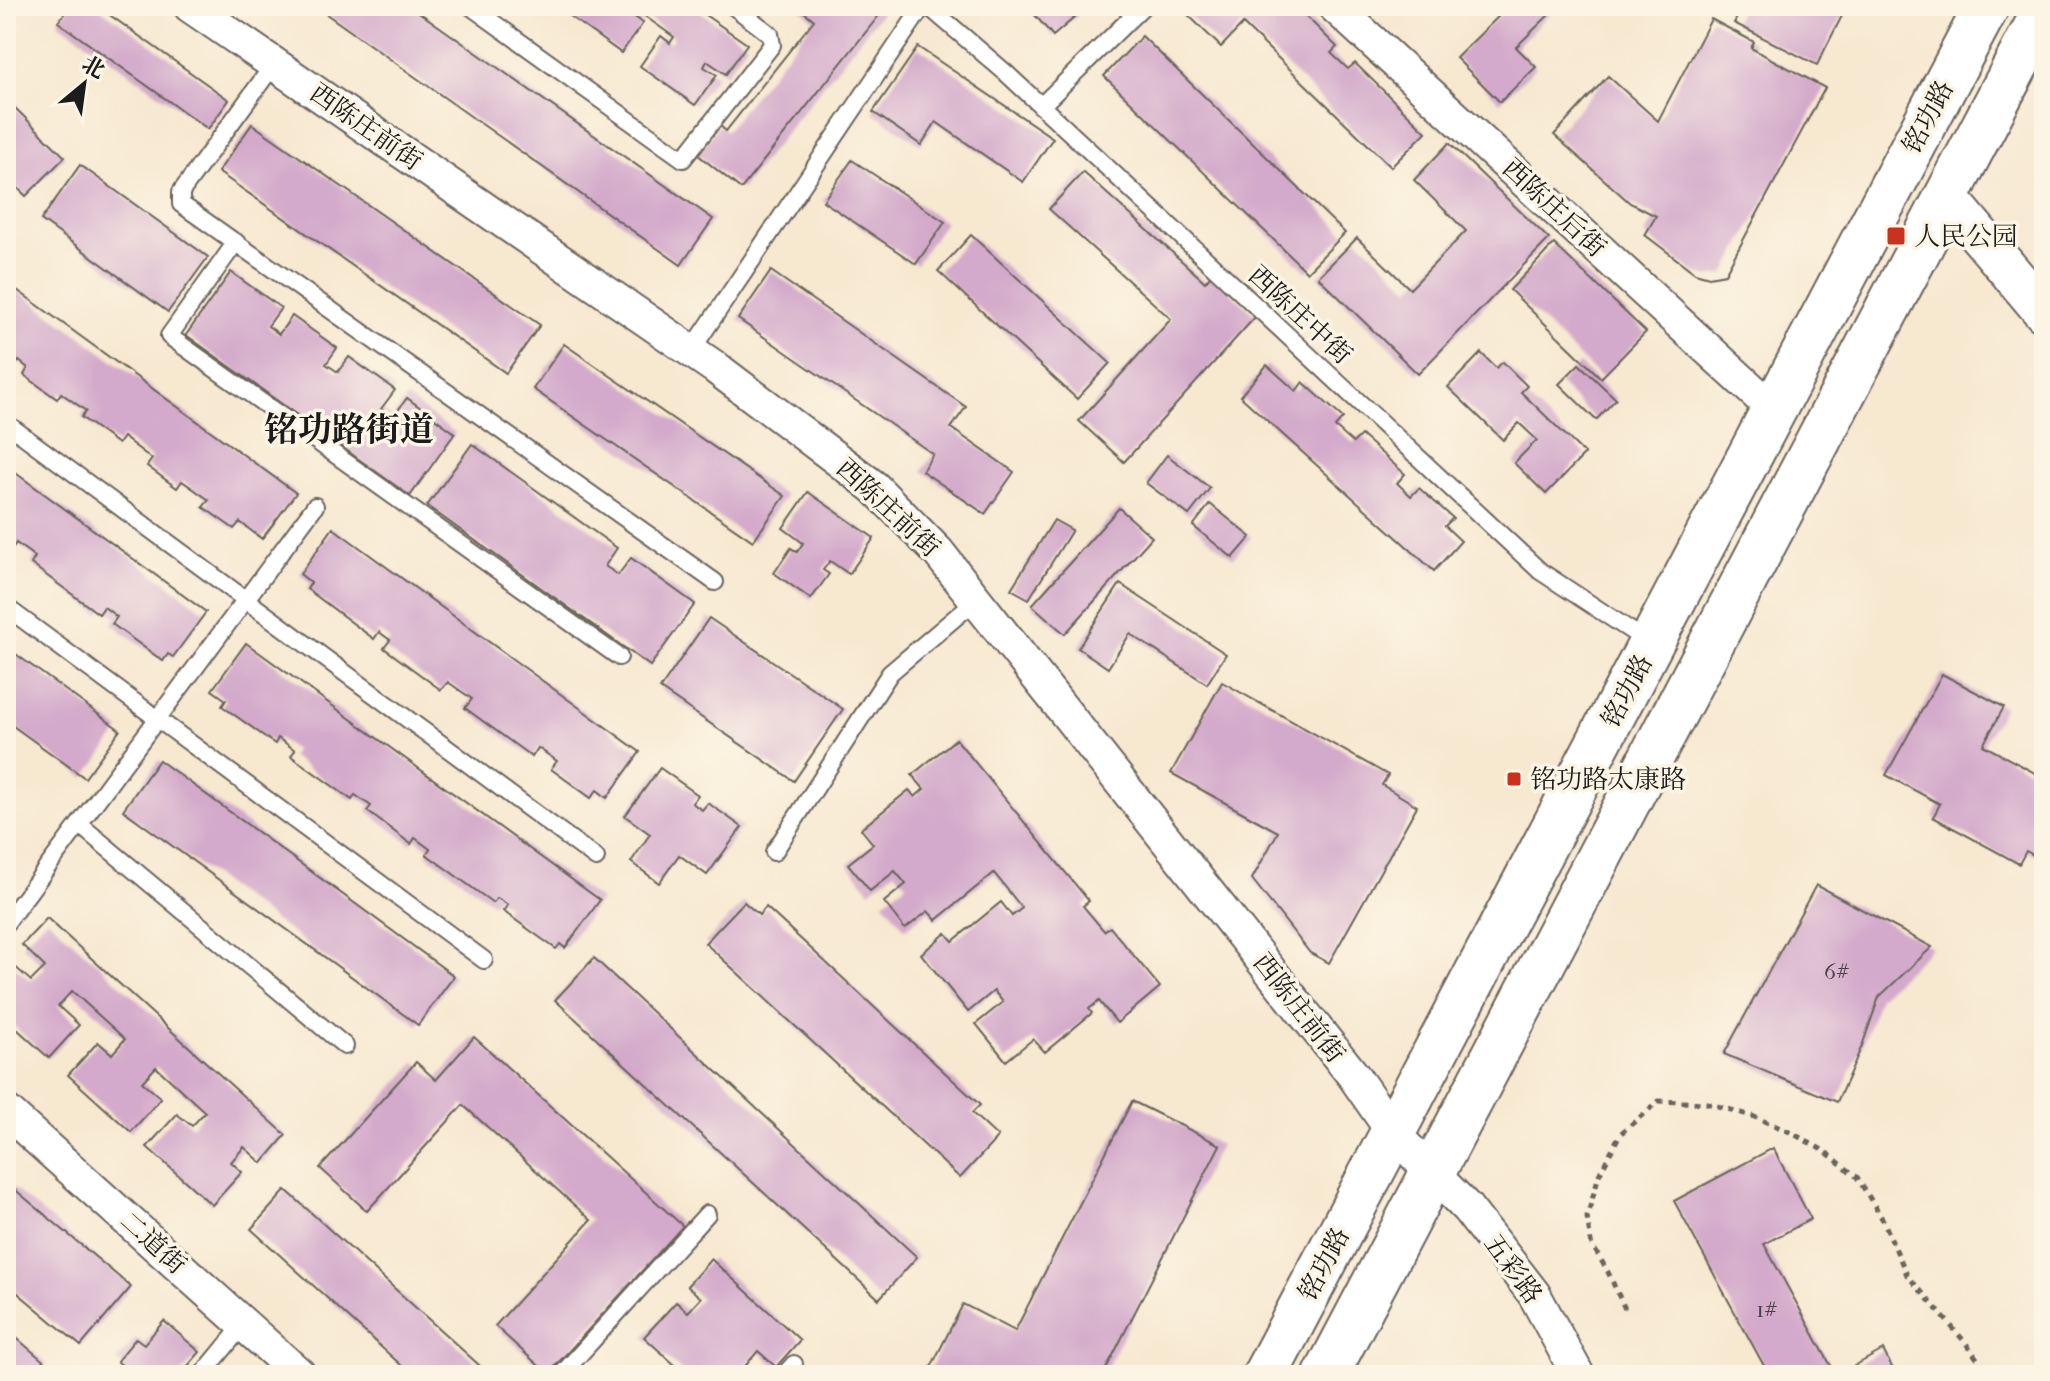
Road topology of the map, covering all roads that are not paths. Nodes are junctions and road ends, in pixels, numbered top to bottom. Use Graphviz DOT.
graph roads {
  1 [pos="190,6"];
  2 [pos="470,6"];
  3 [pos="733,6"];
  4 [pos="926,6"];
  5 [pos="1143,6"];
  6 [pos="1334,6"];
  7 [pos="1987,6"];
  8 [pos="2044,12"];
  9 [pos="274,64"];
  10 [pos="1041,106"];
  11 [pos="1947,197"];
  12 [pos="236,242"];
  13 [pos="2044,312"];
  14 [pos="691,351"];
  15 [pos="1774,410"];
  16 [pos="6,423"];
  17 [pos="315,506"];
  18 [pos="715,582"];
  19 [pos="246,600"];
  20 [pos="976,600"];
  21 [pos="6,607"];
  22 [pos="1651,645"];
  23 [pos="619,657"];
  24 [pos="158,719"];
  25 [pos="80,825"];
  26 [pos="774,852"];
  27 [pos="596,858"];
  28 [pos="6,923"];
  29 [pos="484,960"];
  30 [pos="345,1046"];
  31 [pos="6,1111"];
  32 [pos="1394,1134"];
  33 [pos="1434,1172"];
  34 [pos="707,1214"];
  35 [pos="244,1324"];
  36 [pos="202,1375"];
  37 [pos="300,1375"];
  38 [pos="561,1375"];
  39 [pos="1265,1375"];
  40 [pos="1326,1375"];
  41 [pos="1578,1375"];
  1 -- 9 [label="street, 西陈庄前街"];
  2 -- 3 [label="lane"];
  4 -- 10 [label="lane, 西陈庄中街"];
  4 -- 14 [label="lane"];
  5 -- 10 [label="lane"];
  6 -- 15 [label="street, 西陈庄后街"];
  7 -- 15 [label="main road, 铭功路"];
  8 -- 11 [label="main road, 铭功路"];
  9 -- 12 [label="lane"];
  9 -- 14 [label="street, 西陈庄前街"];
  10 -- 22 [label="lane, 西陈庄中街"];
  11 -- 13 [label="street"];
  11 -- 33 [label="main road, 铭功路"];
  12 -- 18 [label="lane"];
  12 -- 23 [label="lane"];
  14 -- 20 [label="street, 西陈庄前街"];
  15 -- 22 [label="main road, 铭功路"];
  16 -- 19 [label="lane"];
  17 -- 19 [label="lane"];
  19 -- 24 [label="lane"];
  19 -- 27 [label="lane"];
  20 -- 26 [label="lane"];
  20 -- 32 [label="street, 西陈庄前街"];
  21 -- 24 [label="lane"];
  22 -- 32 [label="main road, 铭功路"];
  24 -- 25 [label="lane"];
  24 -- 29 [label="lane"];
  25 -- 28 [label="lane"];
  25 -- 30 [label="lane"];
  31 -- 35 [label="street, 二道街"];
  32 -- 33 [label="street, 西陈庄前街"];
  32 -- 39 [label="main road, 铭功路"];
  33 -- 40 [label="main road, 铭功路"];
  33 -- 41 [label="street, 五彩路"];
  34 -- 38 [label="lane"];
  35 -- 36 [label="lane"];
  35 -- 37 [label="street, 二道街"];
}
